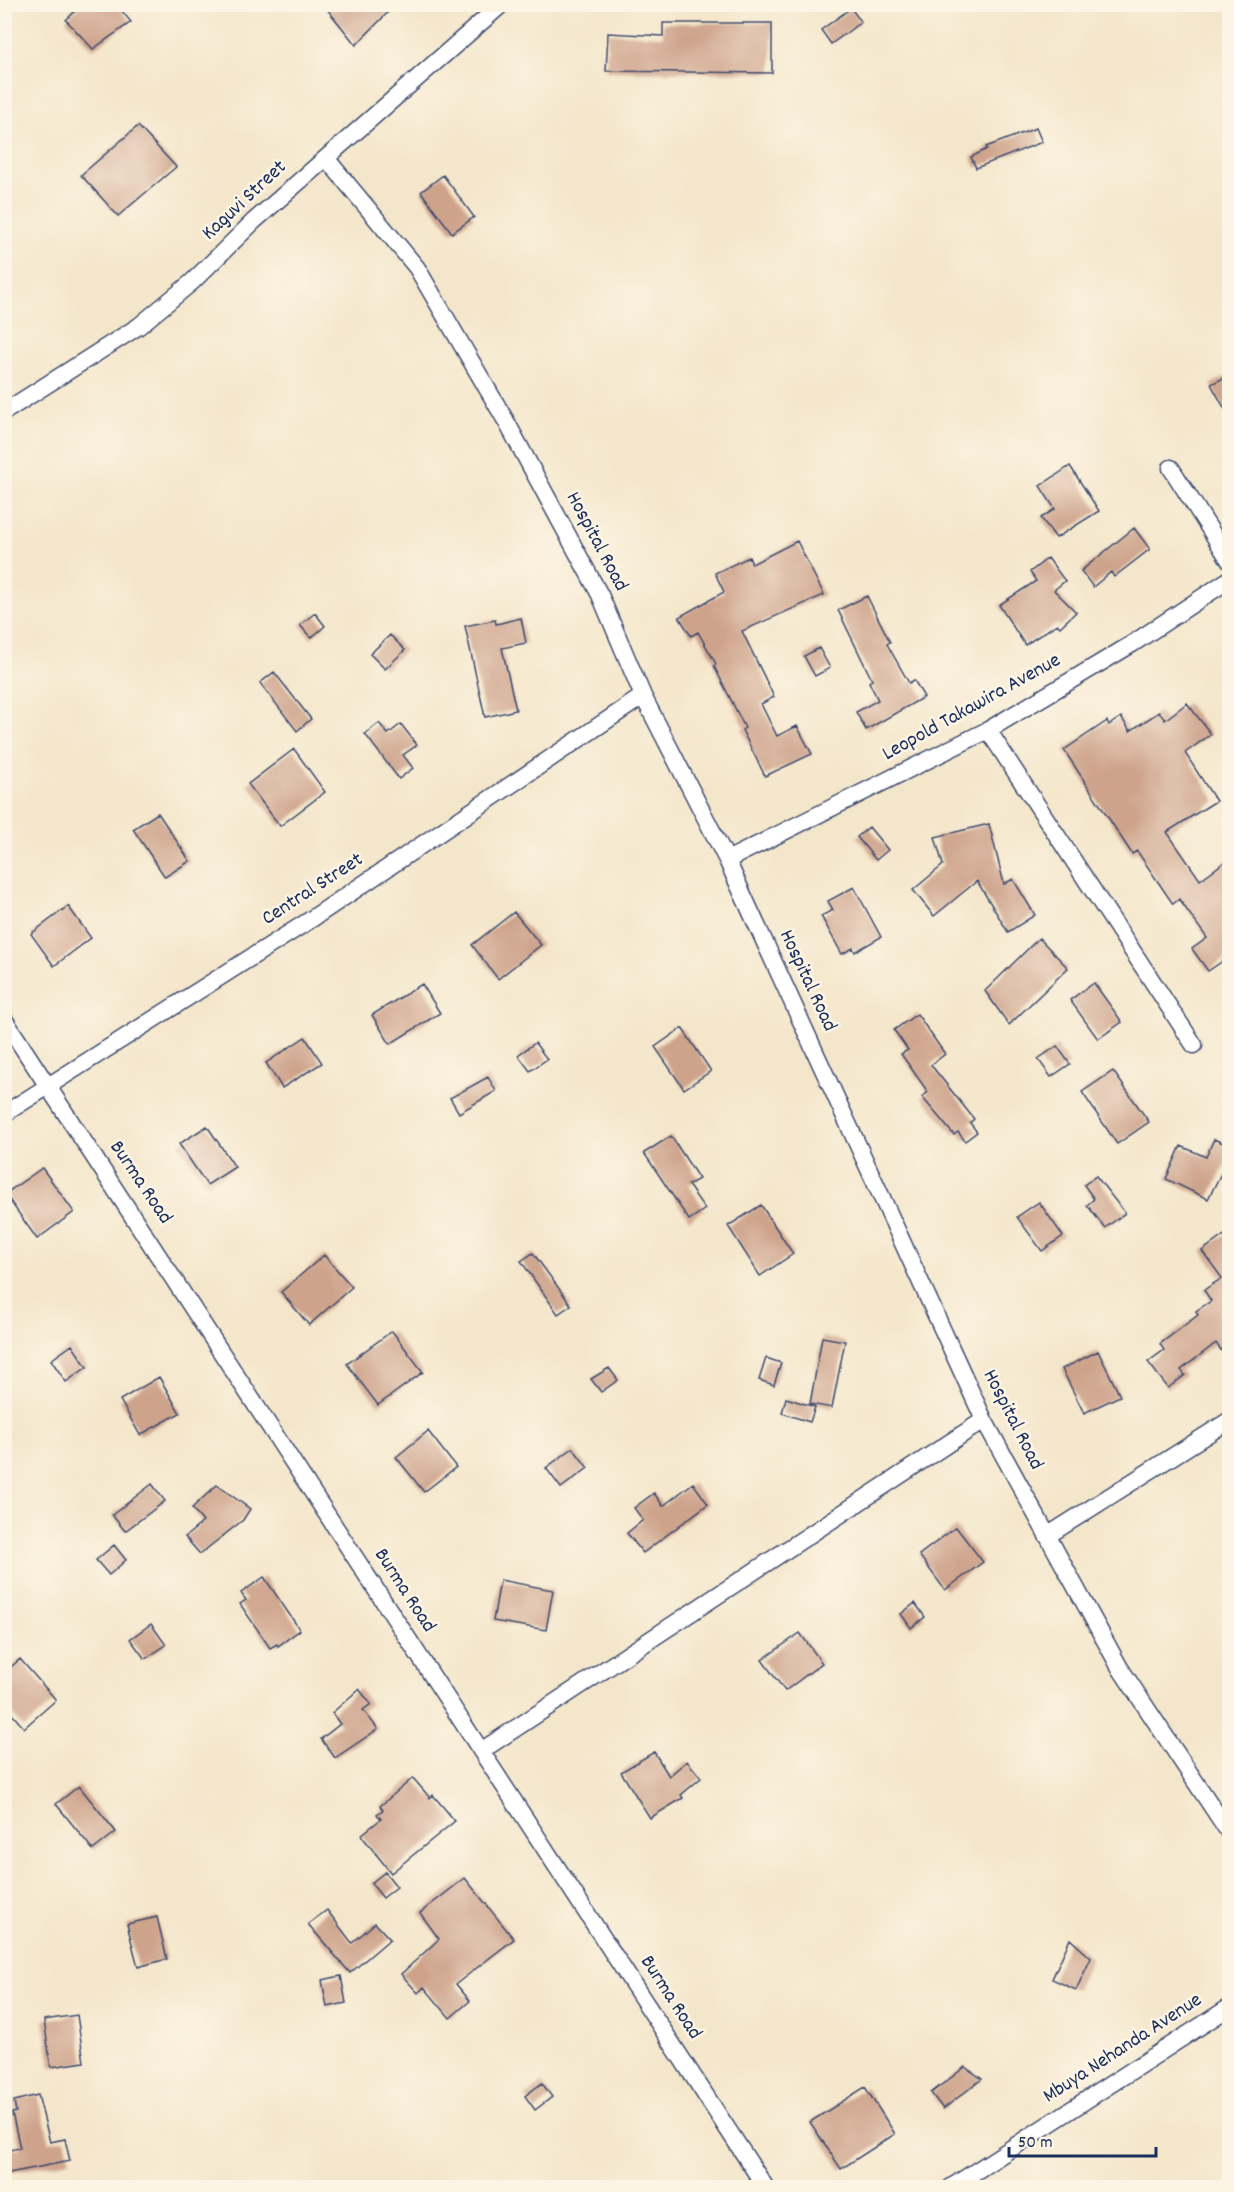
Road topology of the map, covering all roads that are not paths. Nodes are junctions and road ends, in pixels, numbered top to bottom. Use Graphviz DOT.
graph roads {
  1 [pos="501,4"];
  2 [pos="326,158"];
  3 [pos="4,412"];
  4 [pos="1171,468"];
  5 [pos="1230,561"];
  6 [pos="1230,579"];
  7 [pos="643,696"];
  8 [pos="988,730"];
  9 [pos="728,860"];
  10 [pos="4,1019"];
  11 [pos="1194,1045"];
  12 [pos="48,1085"];
  13 [pos="4,1114"];
  14 [pos="984,1420"];
  15 [pos="1230,1420"];
  16 [pos="1047,1536"];
  17 [pos="481,1752"];
  18 [pos="1230,1834"];
  19 [pos="1230,2007"];
  20 [pos="766,2187"];
  21 [pos="950,2187"];
  1 -- 2 [label="street, Kaguvi Street"];
  2 -- 3 [label="street, Kaguvi Street"];
  2 -- 7 [label="street, Hospital Road"];
  4 -- 5 [label="street"];
  6 -- 8 [label="street, Leopold Takawira Avenue"];
  7 -- 9 [label="street, Hospital Road"];
  7 -- 12 [label="street, Central Street"];
  8 -- 9 [label="street, Leopold Takawira Avenue"];
  8 -- 11 [label="street"];
  9 -- 14 [label="street, Hospital Road"];
  10 -- 12 [label="street, Burma Road"];
  12 -- 13 [label="street, Central Street"];
  12 -- 17 [label="street, Burma Road"];
  14 -- 16 [label="street, Hospital Road"];
  14 -- 17 [label="street"];
  15 -- 16 [label="street"];
  16 -- 18 [label="street, Hospital Road"];
  17 -- 20 [label="street, Burma Road"];
  19 -- 21 [label="street, Mbuya Nehanda Avenue"];
}
